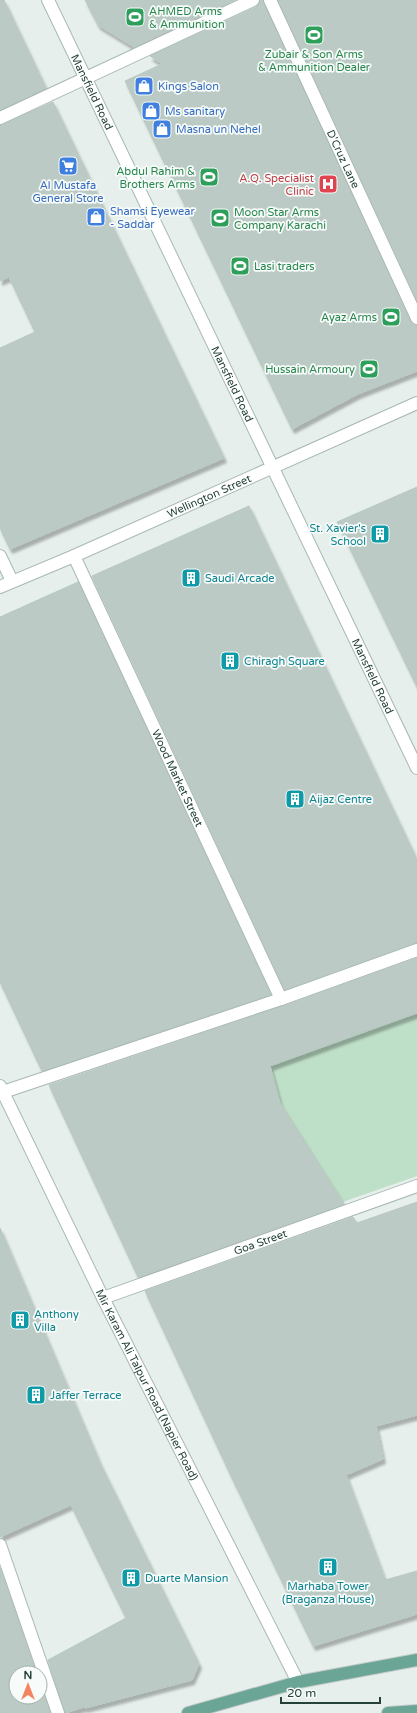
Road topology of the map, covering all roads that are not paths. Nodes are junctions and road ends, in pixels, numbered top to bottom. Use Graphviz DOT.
graph roads {
  1 [pos="48,0"];
  2 [pos="253,0"];
  3 [pos="270,0"];
  4 [pos="86,78"];
  5 [pos="0,118"];
  6 [pos="417,318"];
  7 [pos="417,403"];
  8 [pos="273,467"];
  9 [pos="0,556"];
  10 [pos="74,556"];
  11 [pos="12,581"];
  12 [pos="0,587"];
  13 [pos="417,768"];
  14 [pos="417,950"];
  15 [pos="281,999"];
  16 [pos="2,1089"];
  17 [pos="417,1186"];
  18 [pos="103,1298"];
  19 [pos="0,1545"];
  20 [pos="417,1660"];
  21 [pos="298,1682"];
  22 [pos="417,1711"];
  23 [pos="58,1713"];
  24 [pos="188,1713"];
  25 [pos="388,1713"];
  1 -- 4 [label="street, Mansfield Road"];
  2 -- 4 [label="street"];
  3 -- 6 [label="street, D'Cruz Lane"];
  4 -- 5 [label="street"];
  4 -- 8 [label="street, Mansfield Road"];
  7 -- 8 [label="street, Wellington Street"];
  8 -- 10 [label="street, Wellington Street"];
  8 -- 13 [label="street, Mansfield Road"];
  9 -- 11 [label="street"];
  10 -- 11 [label="street, Wellington Street"];
  10 -- 15 [label="street, Wood Market Street"];
  11 -- 12 [label="street, Wellington Street"];
  14 -- 15 [label="street"];
  15 -- 16 [label="street"];
  16 -- 18 [label="street, Mir Karam Ali Talpur Road (Napier Road)"];
  17 -- 18 [label="street, Goa Street"];
  18 -- 21 [label="street, Mir Karam Ali Talpur Road (Napier Road)"];
  19 -- 23 [label="street"];
  20 -- 21 [label="main road"];
  21 -- 24 [label="main road"];
  22 -- 25 [label="main road"];
}
